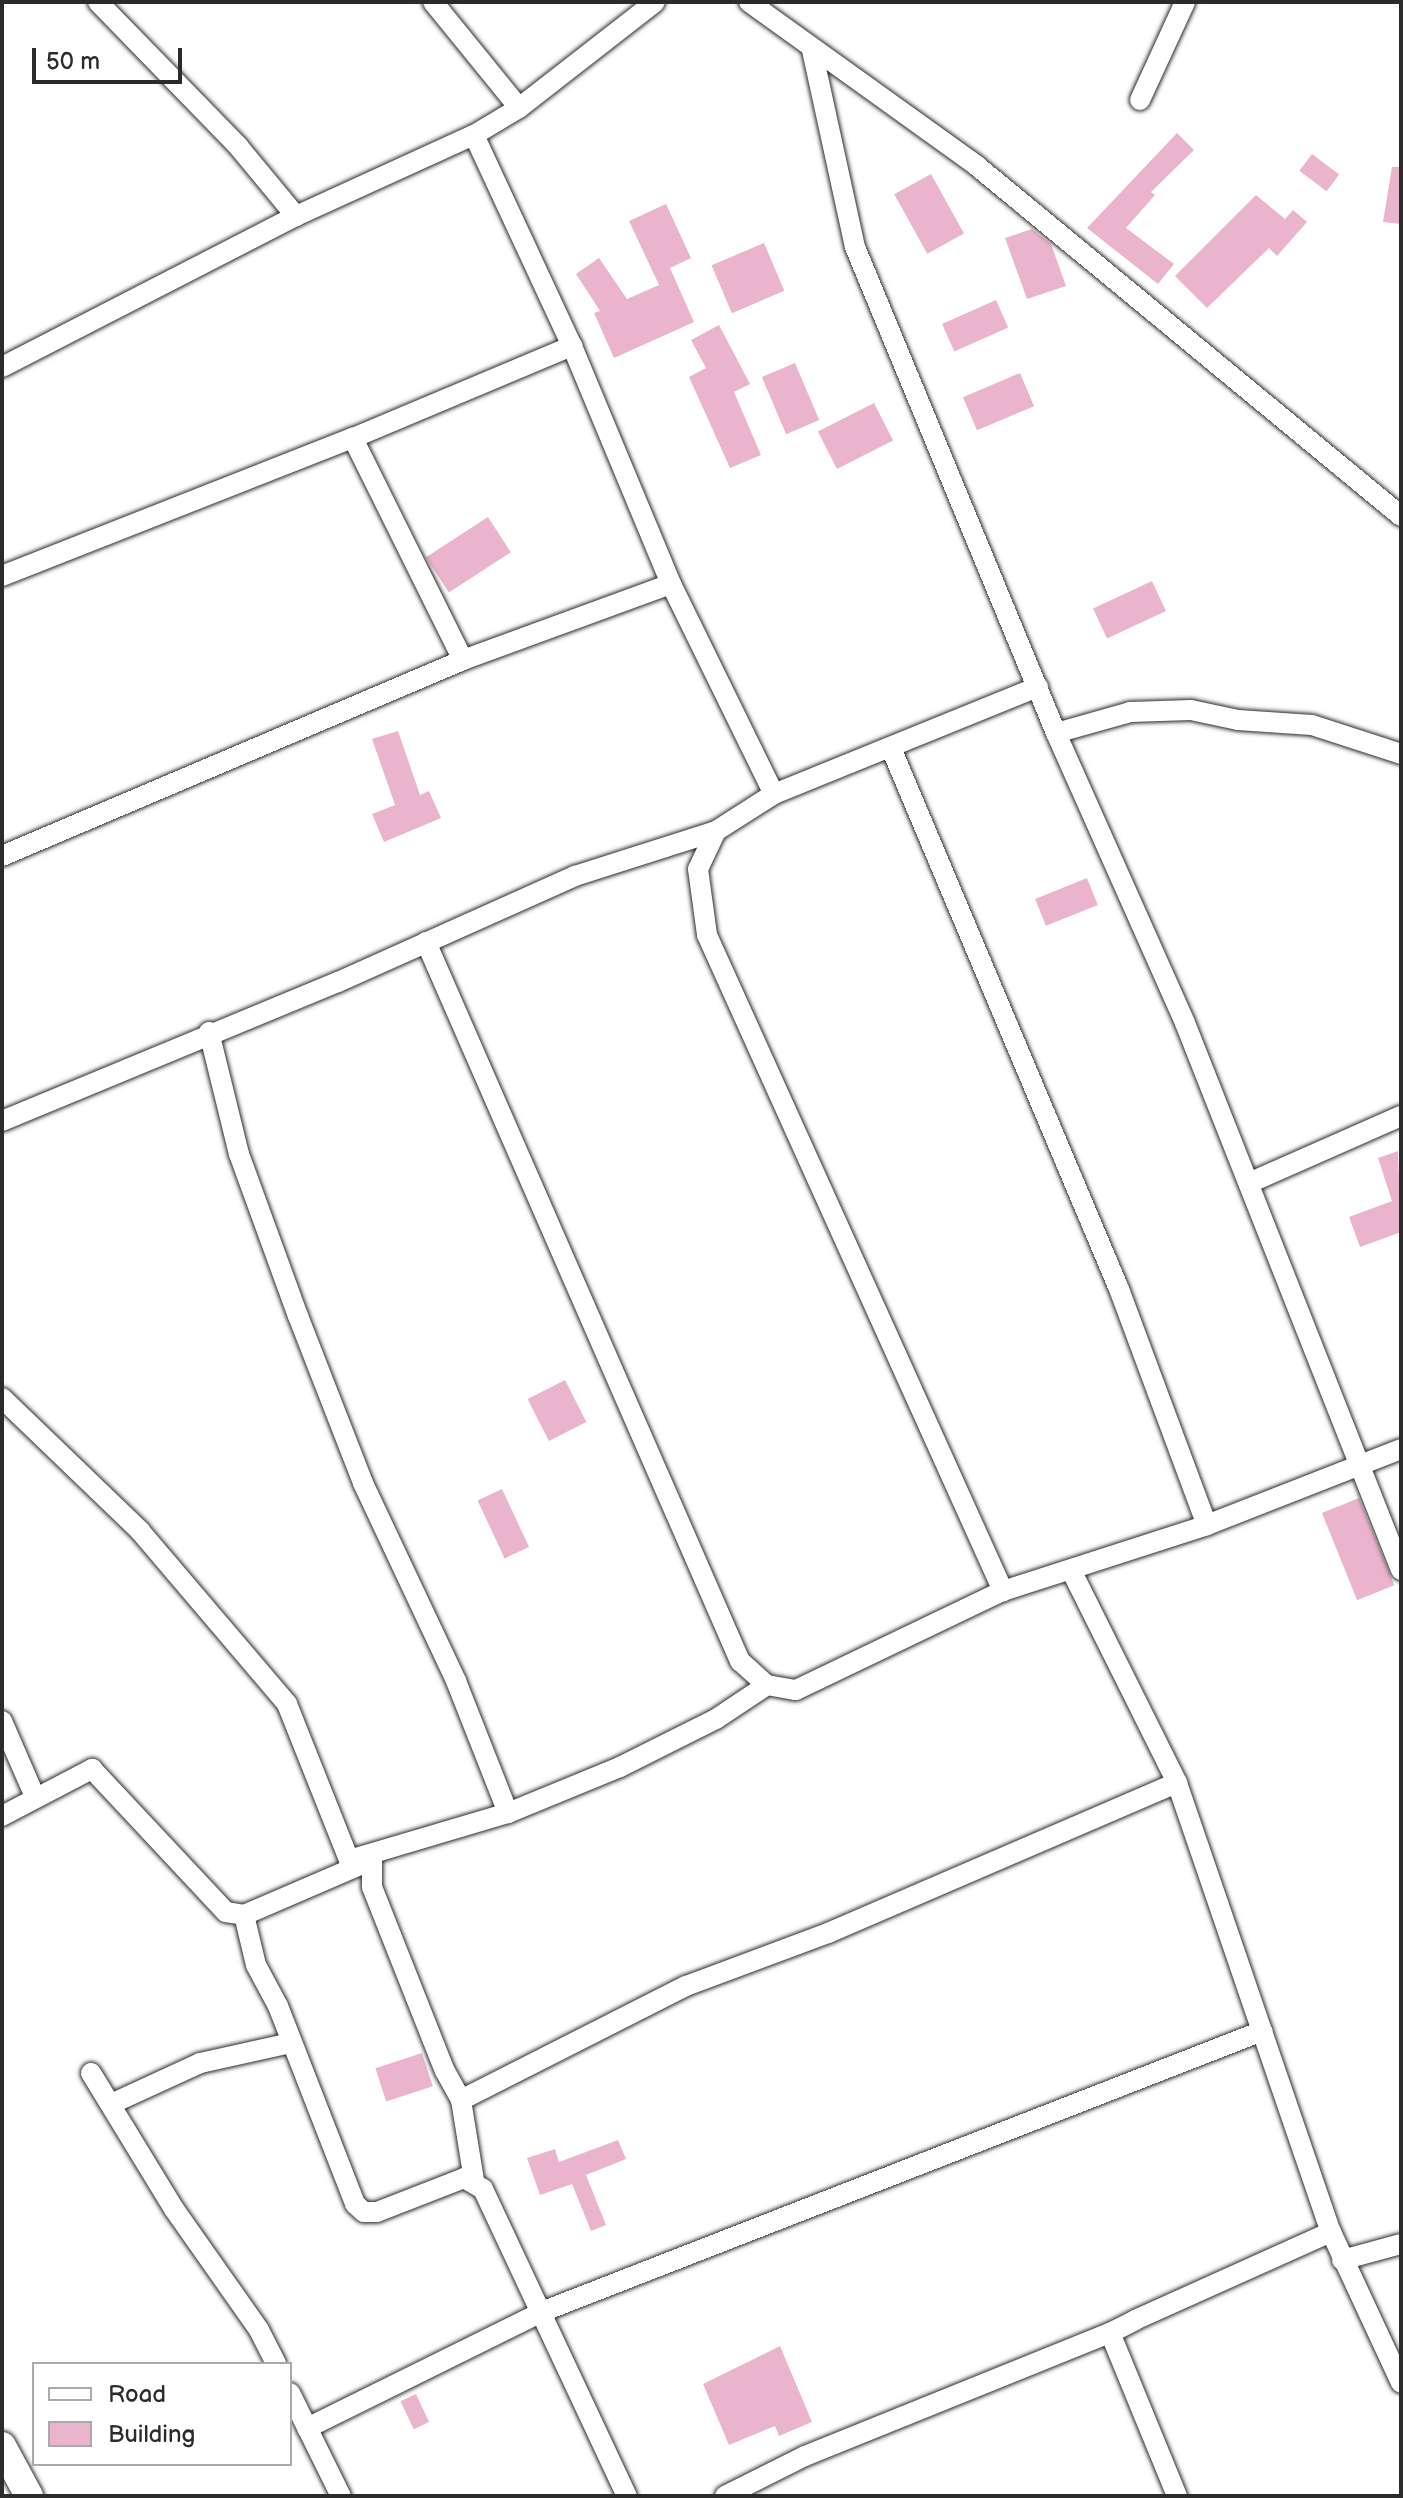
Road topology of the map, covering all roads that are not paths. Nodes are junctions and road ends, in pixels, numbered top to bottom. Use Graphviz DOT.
graph roads {
  1 [pos="98,2"];
  2 [pos="433,2"];
  3 [pos="655,2"];
  4 [pos="749,2"];
  5 [pos="1185,2"];
  6 [pos="812,50"];
  7 [pos="1140,100"];
  8 [pos="519,108"];
  9 [pos="474,135"];
  10 [pos="296,216"];
  11 [pos="572,346"];
  12 [pos="2,367"];
  13 [pos="353,438"];
  14 [pos="1401,516"];
  15 [pos="2,576"];
  16 [pos="671,584"];
  17 [pos="463,660"];
  18 [pos="1038,687"];
  19 [pos="1056,733"];
  20 [pos="891,748"];
  21 [pos="1401,754"];
  22 [pos="774,794"];
  23 [pos="716,831"];
  24 [pos="2,856"];
  25 [pos="426,942"];
  26 [pos="209,1032"];
  27 [pos="1401,1116"];
  28 [pos="2,1121"];
  29 [pos="1249,1183"];
  30 [pos="2,1398"];
  31 [pos="1401,1449"];
  32 [pos="1361,1466"];
  33 [pos="1207,1525"];
  34 [pos="1401,1570"];
  35 [pos="1072,1572"];
  36 [pos="1003,1591"];
  37 [pos="767,1685"];
  38 [pos="2,1721"];
  39 [pos="1177,1783"];
  40 [pos="35,1797"];
  41 [pos="508,1813"];
  42 [pos="2,1816"];
  43 [pos="349,1860"];
  44 [pos="372,1860"];
  45 [pos="244,1915"];
  46 [pos="1262,2031"];
  47 [pos="290,2043"];
  48 [pos="91,2073"];
  49 [pos="461,2100"];
  50 [pos="111,2104"];
  51 [pos="474,2180"];
  52 [pos="1331,2232"];
  53 [pos="1401,2244"];
  54 [pos="1342,2260"];
  55 [pos="544,2311"];
  56 [pos="1110,2333"];
  57 [pos="275,2362"];
  58 [pos="1401,2383"];
  59 [pos="292,2397"];
  60 [pos="307,2428"];
  61 [pos="2,2446"];
  62 [pos="29,2496"];
  63 [pos="341,2496"];
  64 [pos="627,2496"];
  65 [pos="725,2496"];
  66 [pos="1177,2496"];
  1 -- 10 [label="street"];
  2 -- 8 [label="street"];
  3 -- 8 [label="street"];
  4 -- 6 [label="street"];
  5 -- 7 [label="street"];
  6 -- 14 [label="street"];
  6 -- 18 [label="street"];
  8 -- 9 [label="street"];
  9 -- 10 [label="street"];
  9 -- 11 [label="street"];
  10 -- 12 [label="street"];
  11 -- 13 [label="street"];
  11 -- 16 [label="street"];
  13 -- 15 [label="street"];
  13 -- 17 [label="street"];
  16 -- 17 [label="street"];
  16 -- 22 [label="street"];
  17 -- 24 [label="street"];
  18 -- 19 [label="street"];
  18 -- 20 [label="street"];
  19 -- 21 [label="street"];
  19 -- 29 [label="street"];
  20 -- 22 [label="street"];
  20 -- 33 [label="street"];
  22 -- 23 [label="street"];
  23 -- 25 [label="street"];
  23 -- 36 [label="street"];
  25 -- 26 [label="street"];
  25 -- 37 [label="street"];
  26 -- 28 [label="street"];
  26 -- 41 [label="street"];
  27 -- 29 [label="street"];
  29 -- 32 [label="street"];
  30 -- 43 [label="street"];
  31 -- 32 [label="street"];
  32 -- 33 [label="street"];
  32 -- 34 [label="street"];
  33 -- 35 [label="street"];
  35 -- 36 [label="street"];
  35 -- 39 [label="street"];
  36 -- 37 [label="street"];
  37 -- 41 [label="street"];
  38 -- 40 [label="street"];
  39 -- 46 [label="street"];
  39 -- 49 [label="street"];
  40 -- 42 [label="street"];
  40 -- 45 [label="street"];
  41 -- 43 [label="street"];
  43 -- 44 [label="street"];
  44 -- 45 [label="street"];
  44 -- 49 [label="street"];
  45 -- 47 [label="street"];
  46 -- 52 [label="street"];
  46 -- 55 [label="street"];
  47 -- 50 [label="street"];
  47 -- 51 [label="street"];
  48 -- 50 [label="street"];
  49 -- 51 [label="street"];
  50 -- 57 [label="street"];
  51 -- 55 [label="street"];
  52 -- 54 [label="street"];
  52 -- 56 [label="street"];
  53 -- 54 [label="street"];
  54 -- 58 [label="street"];
  55 -- 60 [label="street"];
  55 -- 64 [label="street"];
  56 -- 65 [label="street"];
  56 -- 66 [label="street"];
  59 -- 60 [label="street"];
  60 -- 63 [label="street"];
  61 -- 62 [label="main road"];
}
